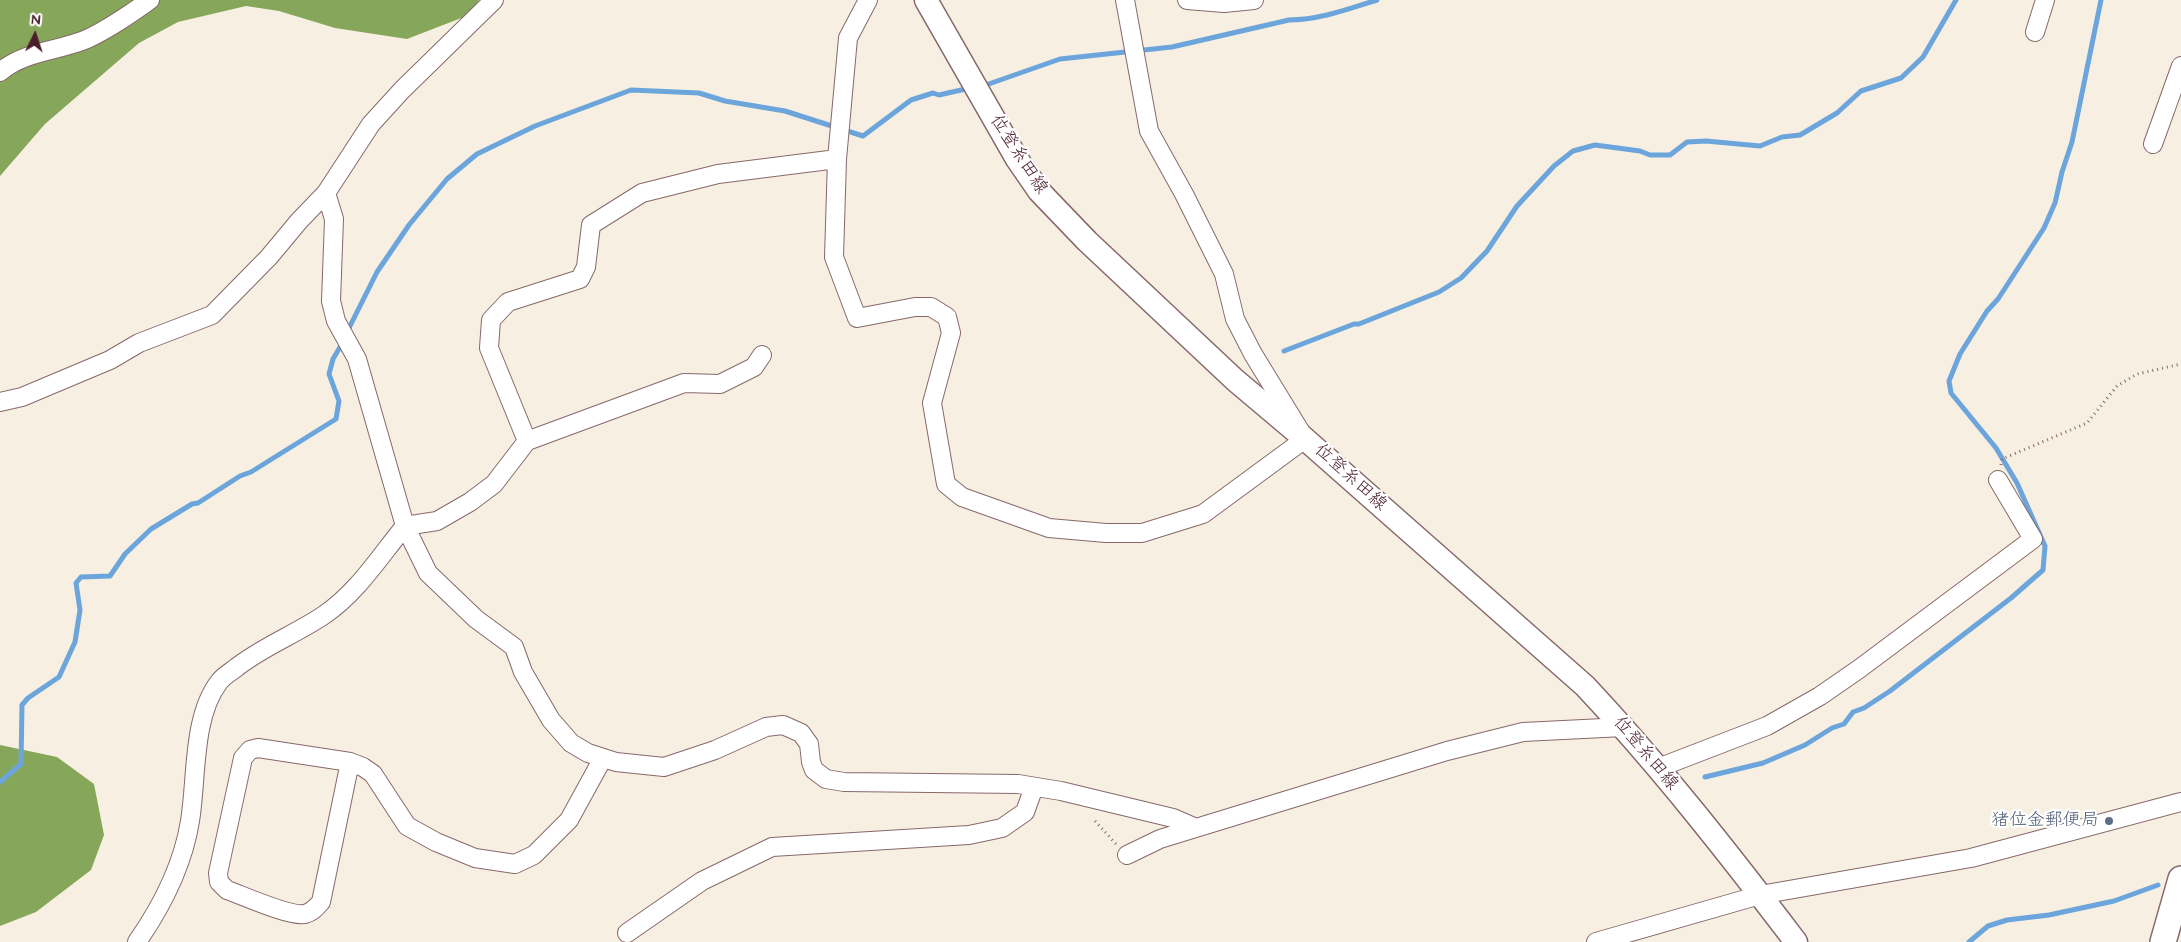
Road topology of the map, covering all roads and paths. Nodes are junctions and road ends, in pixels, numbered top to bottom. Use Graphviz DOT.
graph roads {
  1 [pos="150,0"];
  2 [pos="494,0"];
  3 [pos="868,0"];
  4 [pos="926,0"];
  5 [pos="1125,0"];
  6 [pos="1188,0"];
  7 [pos="1254,0"];
  8 [pos="2045,0"];
  9 [pos="2035,32"];
  10 [pos="2181,66"];
  11 [pos="0,72"];
  12 [pos="2153,144"];
  13 [pos="836,159"];
  14 [pos="326,193"];
  15 [pos="762,355"];
  16 [pos="2181,364"];
  17 [pos="0,402"];
  18 [pos="1306,439"];
  19 [pos="527,441"];
  20 [pos="1998,480"];
  21 [pos="405,526"];
  22 [pos="1624,727"];
  23 [pos="603,758"];
  24 [pos="350,762"];
  25 [pos="1658,768"];
  26 [pos="1034,787"];
  27 [pos="2181,802"];
  28 [pos="1095,821"];
  29 [pos="1196,828"];
  30 [pos="1127,855"];
  31 [pos="2181,879"];
  32 [pos="1760,895"];
  33 [pos="627,933"];
  34 [pos="137,942"];
  35 [pos="1596,942"];
  36 [pos="1796,942"];
  37 [pos="2163,942"];
  1 -- 11 [label="street"];
  2 -- 14 [label="street"];
  3 -- 13 [label="street"];
  4 -- 18 [label="main road, 位登糸田線"];
  5 -- 18 [label="street"];
  6 -- 7 [label="street"];
  8 -- 9 [label="street"];
  10 -- 12 [label="street"];
  13 -- 18 [label="street"];
  13 -- 19 [label="street"];
  14 -- 17 [label="street"];
  14 -- 21 [label="street"];
  15 -- 19 [label="street"];
  16 -- 20 [label="path"];
  18 -- 22 [label="main road, 位登糸田線"];
  19 -- 21 [label="street"];
  20 -- 25 [label="street"];
  21 -- 23 [label="street"];
  21 -- 34 [label="street"];
  22 -- 25 [label="main road, 位登糸田線"];
  22 -- 29 [label="street"];
  23 -- 24 [label="street"];
  23 -- 26 [label="street"];
  24 -- 24 [label="street"];
  25 -- 32 [label="main road, 位登糸田線"];
  26 -- 29 [label="street"];
  26 -- 33 [label="street"];
  27 -- 32 [label="street"];
  28 -- 30 [label="path"];
  29 -- 30 [label="street"];
  31 -- 37 [label="highway"];
  32 -- 35 [label="street"];
  32 -- 36 [label="main road, 位登糸田線"];
}
